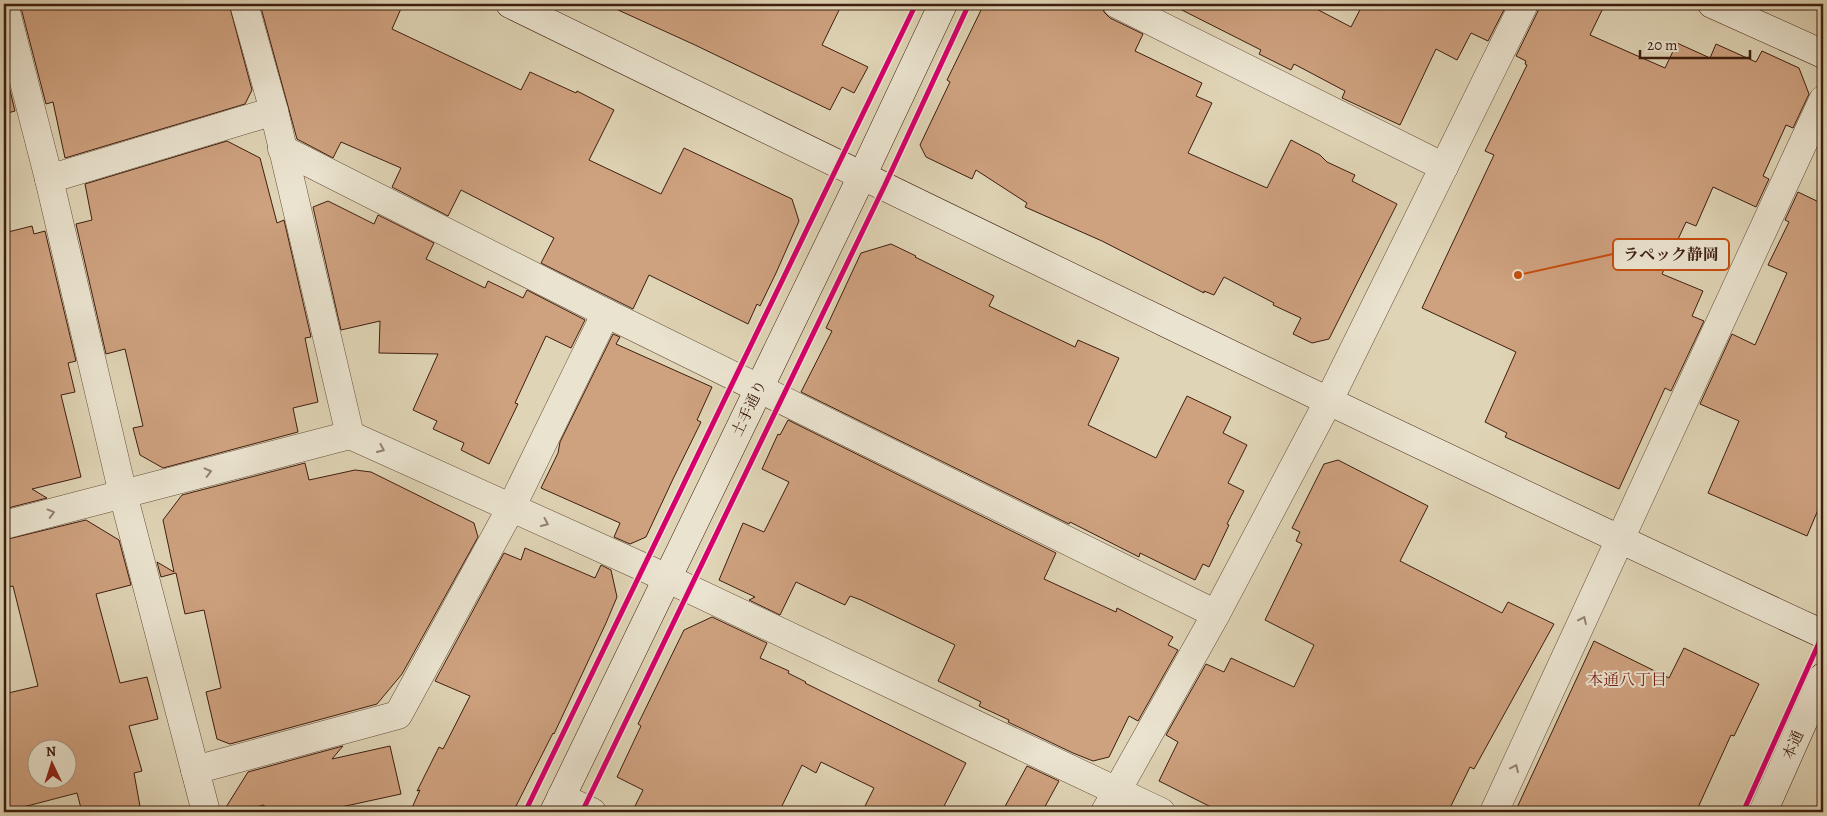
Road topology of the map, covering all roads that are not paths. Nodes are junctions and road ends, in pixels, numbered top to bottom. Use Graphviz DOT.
graph roads {
  1 [pos="4,4"];
  2 [pos="244,4"];
  3 [pos="510,4"];
  4 [pos="944,4"];
  5 [pos="1118,4"];
  6 [pos="1524,4"];
  7 [pos="1712,4"];
  8 [pos="1823,54"];
  9 [pos="1823,100"];
  10 [pos="274,112"];
  11 [pos="282,149"];
  12 [pos="1444,167"];
  13 [pos="862,176"];
  14 [pos="49,179"];
  15 [pos="606,313"];
  16 [pos="759,388"];
  17 [pos="1329,400"];
  18 [pos="350,435"];
  19 [pos="123,494"];
  20 [pos="511,508"];
  21 [pos="4,525"];
  22 [pos="1620,540"];
  23 [pos="667,578"];
  24 [pos="1216,614"];
  25 [pos="1823,634"];
  26 [pos="1823,677"];
  27 [pos="195,770"];
  28 [pos="1111,802"];
  29 [pos="558,804"];
  30 [pos="206,812"];
  31 [pos="592,812"];
  32 [pos="1161,812"];
  33 [pos="1494,812"];
  34 [pos="1763,812"];
  1 -- 14 [label="street"];
  2 -- 10 [label="street"];
  3 -- 13 [label="street"];
  4 -- 13 [label="street, 土手通り"];
  5 -- 12 [label="street"];
  6 -- 12 [label="street"];
  7 -- 8 [label="street"];
  9 -- 22 [label="street"];
  10 -- 11 [label="street"];
  10 -- 14 [label="street"];
  11 -- 15 [label="street"];
  11 -- 18 [label="street"];
  12 -- 17 [label="street"];
  13 -- 16 [label="street, 土手通り"];
  13 -- 17 [label="street"];
  14 -- 19 [label="street"];
  15 -- 16 [label="street"];
  15 -- 20 [label="street"];
  16 -- 23 [label="street, 土手通り"];
  16 -- 24 [label="street"];
  17 -- 22 [label="street"];
  17 -- 24 [label="street"];
  19 -- 18 [label="street, one-way"];
  18 -- 20 [label="street, one-way"];
  21 -- 19 [label="street, one-way"];
  19 -- 27 [label="street"];
  20 -- 23 [label="street, one-way"];
  20 -- 27 [label="street"];
  22 -- 25 [label="street"];
  33 -- 22 [label="street, one-way"];
  23 -- 28 [label="street"];
  23 -- 29 [label="street, 土手通り"];
  24 -- 28 [label="street"];
  26 -- 34 [label="street, 本通"];
  27 -- 30 [label="street"];
  28 -- 32 [label="street"];
  29 -- 31 [label="street"];
}
